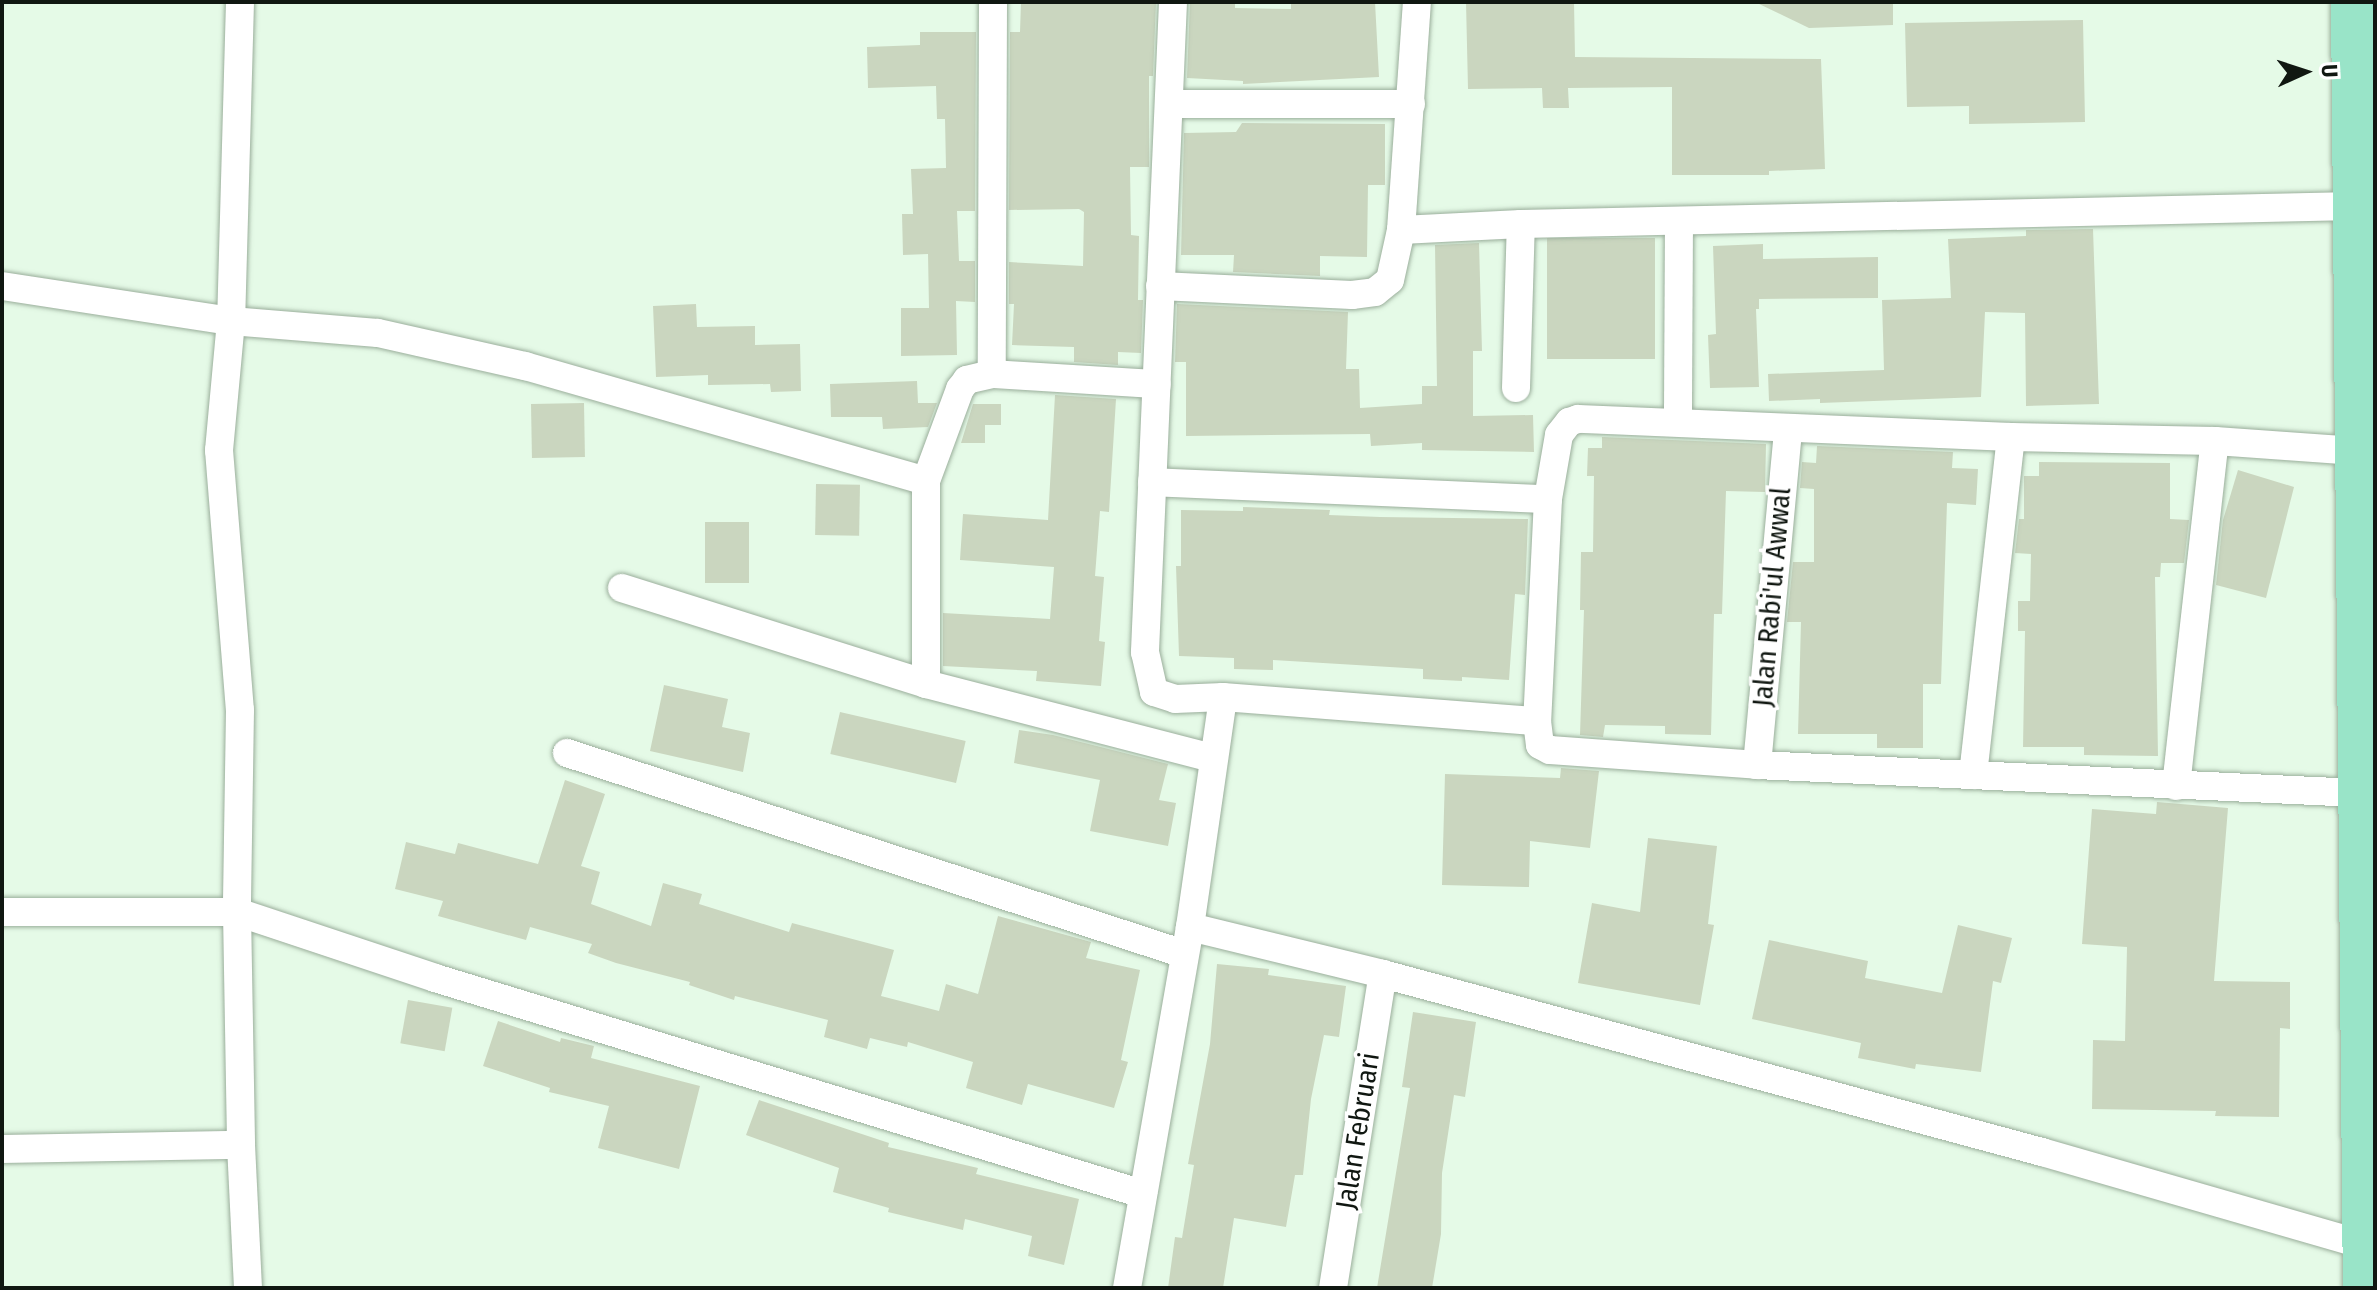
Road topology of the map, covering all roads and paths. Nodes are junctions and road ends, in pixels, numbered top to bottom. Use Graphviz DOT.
graph roads {
  1 [pos="240,2"];
  2 [pos="993,2"];
  3 [pos="1173,2"];
  4 [pos="1417,2"];
  5 [pos="2353,2"];
  6 [pos="1170,104"];
  7 [pos="1411,104"];
  8 [pos="2355,206"];
  9 [pos="1679,221"];
  10 [pos="1521,224"];
  11 [pos="1401,230"];
  12 [pos="2,286"];
  13 [pos="1160,286"];
  14 [pos="231,321"];
  15 [pos="992,374"];
  16 [pos="1157,384"];
  17 [pos="1516,388"];
  18 [pos="1678,410"];
  19 [pos="1788,429"];
  20 [pos="2011,437"];
  21 [pos="2215,441"];
  22 [pos="2356,451"];
  23 [pos="926,481"];
  24 [pos="1152,482"];
  25 [pos="1548,499"];
  26 [pos="622,588"];
  27 [pos="926,684"];
  28 [pos="1223,697"];
  29 [pos="1537,721"];
  30 [pos="567,753"];
  31 [pos="1212,758"];
  32 [pos="1757,765"];
  33 [pos="1973,775"];
  34 [pos="2176,786"];
  35 [pos="2358,793"];
  36 [pos="2367,906"];
  37 [pos="2,912"];
  38 [pos="237,912"];
  39 [pos="1187,940"];
  40 [pos="1383,974"];
  41 [pos="241,1145"];
  42 [pos="2,1149"];
  43 [pos="1143,1194"];
  44 [pos="2364,1245"];
  45 [pos="248,1288"];
  46 [pos="1127,1288"];
  47 [pos="1333,1288"];
  48 [pos="2365,1288"];
  1 -- 14 [label="street"];
  2 -- 15 [label="street"];
  3 -- 6 [label="street"];
  4 -- 7 [label="street"];
  5 -- 8 [label="main road"];
  6 -- 7 [label="street"];
  6 -- 13 [label="street"];
  7 -- 11 [label="street"];
  8 -- 9 [label="street"];
  8 -- 22 [label="main road"];
  9 -- 10 [label="street"];
  9 -- 18 [label="street"];
  10 -- 11 [label="street"];
  10 -- 17 [label="street"];
  11 -- 13 [label="street"];
  12 -- 14 [label="street"];
  13 -- 16 [label="street"];
  14 -- 23 [label="street"];
  14 -- 38 [label="street"];
  15 -- 16 [label="street"];
  15 -- 23 [label="street"];
  16 -- 24 [label="street"];
  19 -- 20 [label="street"];
  19 -- 25 [label="street"];
  19 -- 32 [label="street, Jalan Rabi'ul Awwal"];
  20 -- 21 [label="street"];
  20 -- 33 [label="street"];
  21 -- 22 [label="street"];
  21 -- 34 [label="street"];
  22 -- 35 [label="main road"];
  23 -- 27 [label="street"];
  24 -- 25 [label="street"];
  24 -- 28 [label="street"];
  25 -- 29 [label="street"];
  26 -- 27 [label="street"];
  27 -- 31 [label="street"];
  28 -- 29 [label="street"];
  28 -- 31 [label="street"];
  29 -- 32 [label="street"];
  30 -- 39 [label="street"];
  31 -- 39 [label="street"];
  32 -- 33 [label="street"];
  33 -- 34 [label="street"];
  34 -- 35 [label="street"];
  35 -- 36 [label="main road"];
  36 -- 44 [label="main road"];
  37 -- 38 [label="street"];
  38 -- 41 [label="street"];
  38 -- 43 [label="street"];
  39 -- 40 [label="street"];
  39 -- 43 [label="street"];
  40 -- 44 [label="street"];
  40 -- 47 [label="street, Jalan Februari"];
  41 -- 42 [label="street"];
  41 -- 45 [label="street"];
  43 -- 46 [label="street"];
  44 -- 48 [label="main road"];
}
